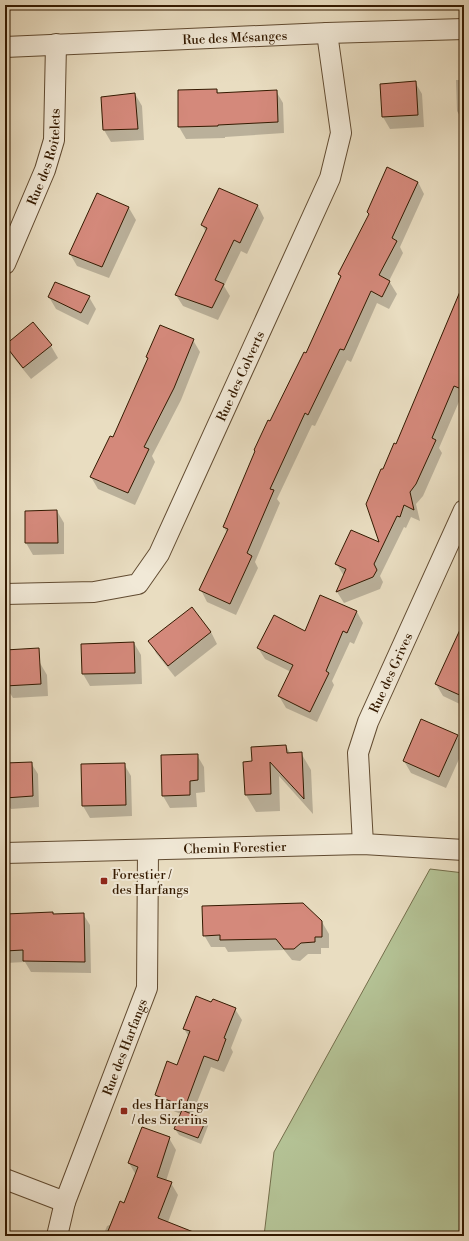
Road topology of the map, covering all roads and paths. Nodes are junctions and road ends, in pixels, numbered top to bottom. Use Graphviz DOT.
graph roads {
  1 [pos="464,29"];
  2 [pos="327,33"];
  3 [pos="56,44"];
  4 [pos="5,47"];
  5 [pos="5,264"];
  6 [pos="464,510"];
  7 [pos="5,594"];
  8 [pos="363,844"];
  9 [pos="148,850"];
  10 [pos="464,850"];
  11 [pos="5,853"];
  12 [pos="5,1179"];
  13 [pos="65,1202"];
  14 [pos="57,1236"];
  1 -- 2 [label="street, Rue des Mésanges"];
  2 -- 3 [label="street, Rue des Mésanges"];
  2 -- 7 [label="street, Rue des Colverts"];
  3 -- 4 [label="street, Rue des Mésanges"];
  3 -- 5 [label="street, Rue des Roitelets"];
  6 -- 8 [label="street, Rue des Grives"];
  8 -- 9 [label="street, Chemin Forestier"];
  8 -- 10 [label="street, Chemin Forestier"];
  9 -- 11 [label="street, Chemin Forestier"];
  9 -- 13 [label="street, Rue des Harfangs"];
  12 -- 13 [label="street"];
  13 -- 14 [label="street, Rue des Harfangs"];
}
